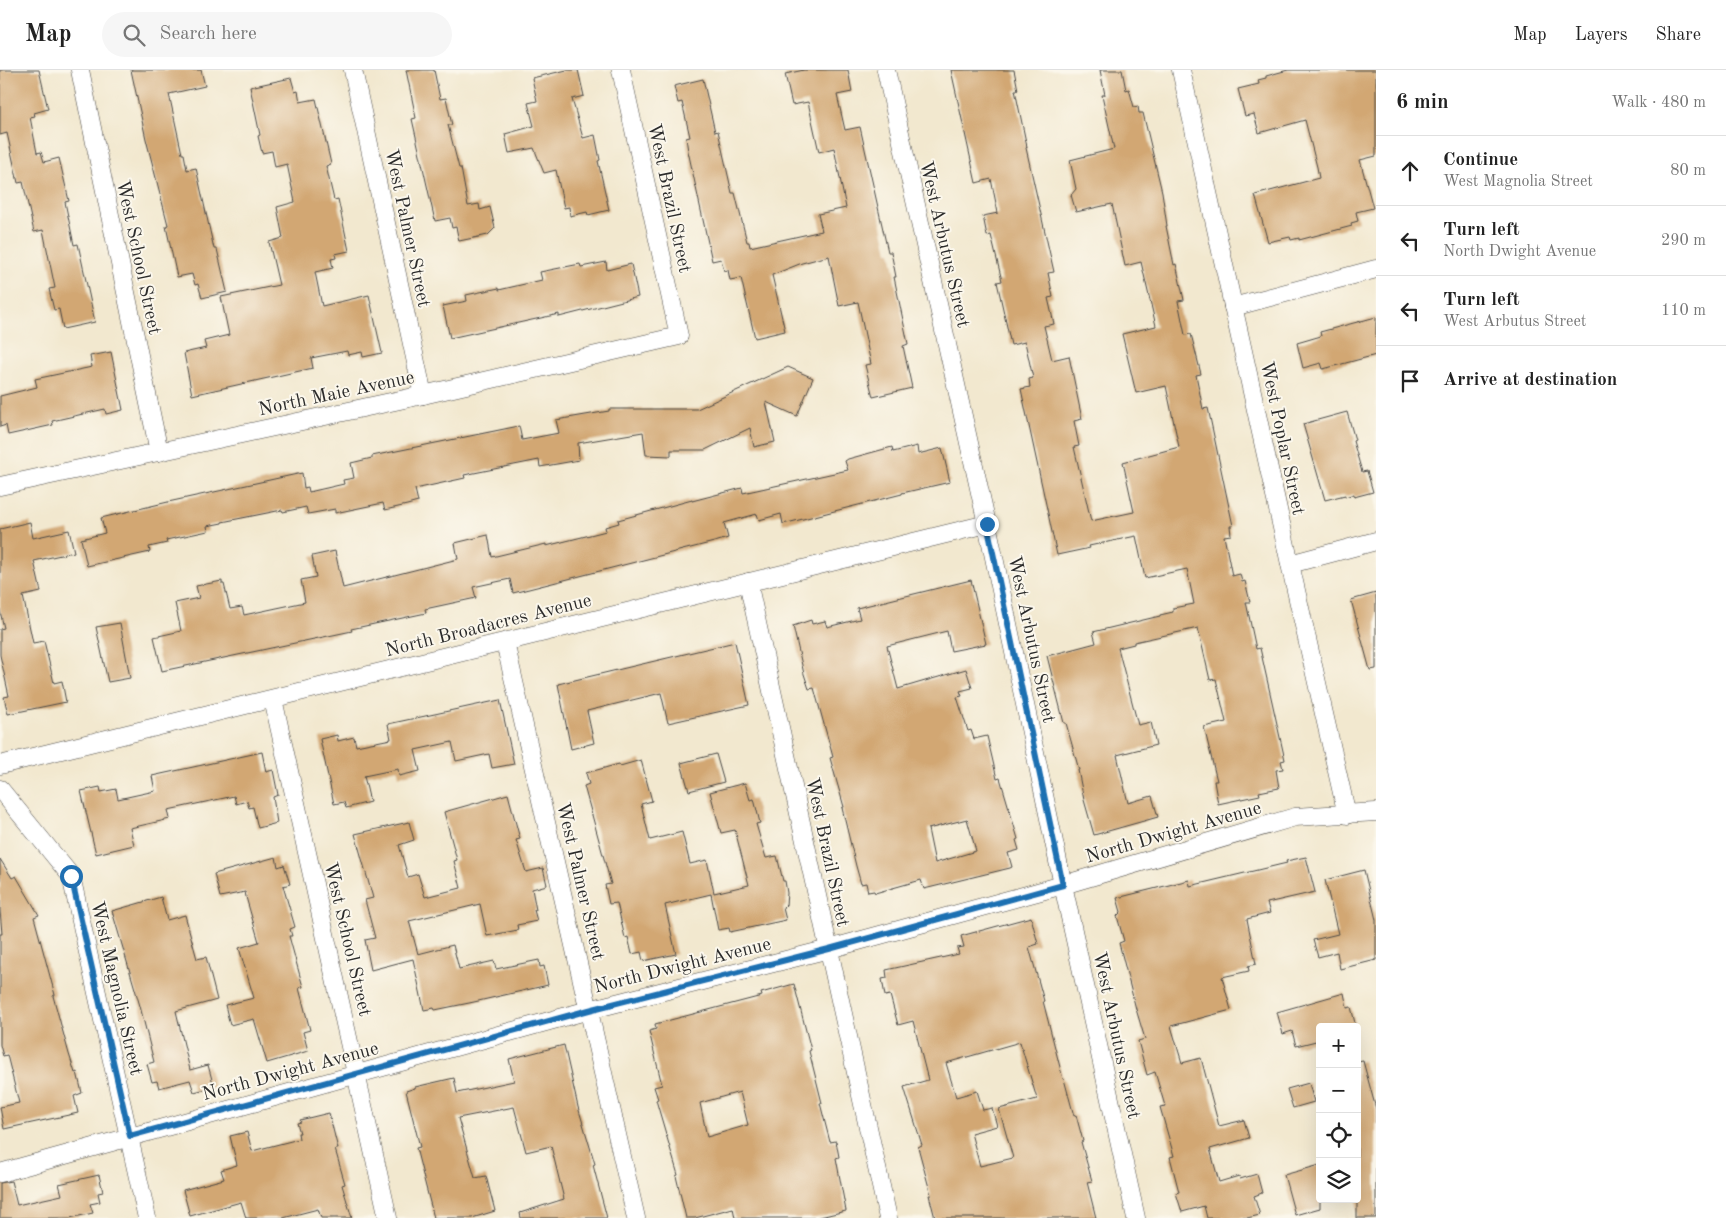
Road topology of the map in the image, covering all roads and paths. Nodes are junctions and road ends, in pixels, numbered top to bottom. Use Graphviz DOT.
graph roads {
  1 [pos="80,70"];
  2 [pos="353,70"];
  3 [pos="622,70"];
  4 [pos="886,70"];
  5 [pos="1181,70"];
  6 [pos="1376,269"];
  7 [pos="1233,307"];
  8 [pos="680,336"];
  9 [pos="423,395"];
  10 [pos="159,452"];
  11 [pos="0,486"];
  12 [pos="987,524"];
  13 [pos="1376,541"];
  14 [pos="1290,564"];
  15 [pos="748,582"];
  16 [pos="505,642"];
  17 [pos="273,699"];
  18 [pos="0,765"];
  19 [pos="0,789"];
  20 [pos="1376,812"];
  21 [pos="1347,815"];
  22 [pos="1063,885"];
  23 [pos="829,949"];
  24 [pos="589,1010"];
  25 [pos="357,1073"];
  26 [pos="130,1136"];
  27 [pos="0,1173"];
  28 [pos="147,1218"];
  29 [pos="388,1218"];
  30 [pos="636,1218"];
  31 [pos="888,1218"];
  32 [pos="1136,1218"];
  1 -- 10 [label="street, West School Street"];
  2 -- 9 [label="street, West Palmer Street"];
  3 -- 8 [label="street, West Brazil Street"];
  4 -- 12 [label="street, West Arbutus Street"];
  5 -- 7 [label="street, West Poplar Street"];
  6 -- 7 [label="street"];
  7 -- 14 [label="street, West Poplar Street"];
  8 -- 9 [label="street, North Maie Avenue"];
  9 -- 10 [label="street, North Maie Avenue"];
  10 -- 11 [label="street, North Maie Avenue"];
  12 -- 15 [label="street, North Broadacres Avenue"];
  12 -- 22 [label="street, West Arbutus Street"];
  13 -- 14 [label="street"];
  14 -- 21 [label="street, West Poplar Street"];
  15 -- 16 [label="street, North Broadacres Avenue"];
  15 -- 23 [label="street, West Brazil Street"];
  16 -- 17 [label="street, North Broadacres Avenue"];
  16 -- 24 [label="street, West Palmer Street"];
  17 -- 18 [label="street, North Broadacres Avenue"];
  17 -- 25 [label="street, West School Street"];
  19 -- 26 [label="street, West Magnolia Street"];
  20 -- 21 [label="street, North Dwight Avenue"];
  21 -- 22 [label="street, North Dwight Avenue"];
  22 -- 23 [label="street, North Dwight Avenue"];
  22 -- 32 [label="street, West Arbutus Street"];
  23 -- 24 [label="street, North Dwight Avenue"];
  23 -- 31 [label="street, West Brazil Street"];
  24 -- 25 [label="street, North Dwight Avenue"];
  24 -- 30 [label="street, West Palmer Street"];
  25 -- 26 [label="street, North Dwight Avenue"];
  25 -- 29 [label="street, West School Street"];
  26 -- 27 [label="street, North Dwight Avenue"];
  26 -- 28 [label="street, West Magnolia Street"];
}
